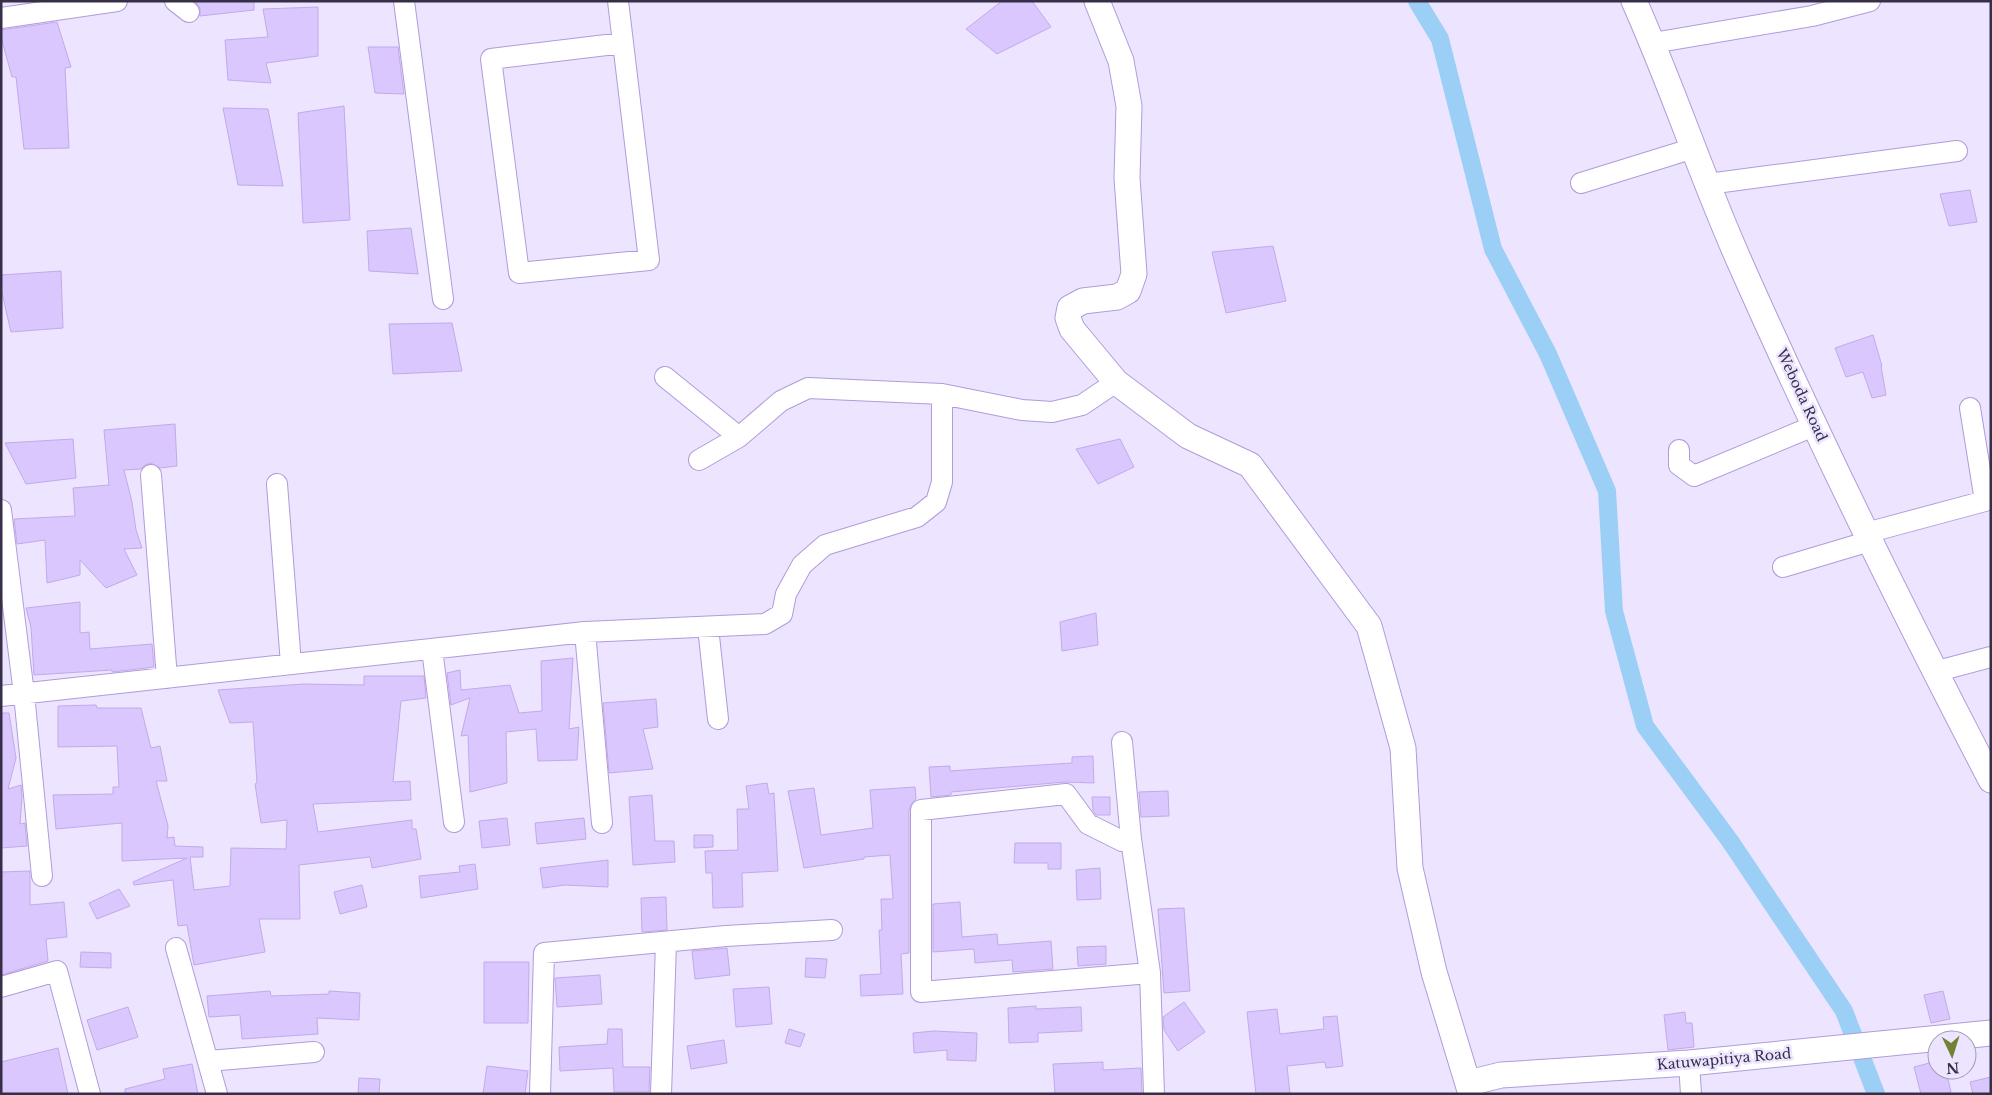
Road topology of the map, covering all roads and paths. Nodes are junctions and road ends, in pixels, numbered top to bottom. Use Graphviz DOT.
graph roads {
  1 [pos="117,1"];
  2 [pos="404,1"];
  3 [pos="618,1"];
  4 [pos="1097,1"];
  5 [pos="1634,1"];
  6 [pos="1870,1"];
  7 [pos="76,4"];
  8 [pos="1,18"];
  9 [pos="623,43"];
  10 [pos="1653,43"];
  11 [pos="1694,148"];
  12 [pos="1957,151"];
  13 [pos="1581,183"];
  14 [pos="1708,184"];
  15 [pos="443,299"];
  16 [pos="665,377"];
  17 [pos="1116,382"];
  18 [pos="942,394"];
  19 [pos="1970,408"];
  20 [pos="1816,426"];
  21 [pos="739,436"];
  22 [pos="1679,450"];
  23 [pos="699,460"];
  24 [pos="151,476"];
  25 [pos="277,484"];
  26 [pos="1,510"];
  27 [pos="1868,537"];
  28 [pos="1783,566"];
  29 [pos="708,626"];
  30 [pos="585,632"];
  31 [pos="432,649"];
  32 [pos="1991,657"];
  33 [pos="291,664"];
  34 [pos="1934,672"];
  35 [pos="167,678"];
  36 [pos="24,694"];
  37 [pos="1,696"];
  38 [pos="718,719"];
  39 [pos="1122,742"];
  40 [pos="1991,780"];
  41 [pos="454,822"];
  42 [pos="602,823"];
  43 [pos="1131,839"];
  44 [pos="42,876"];
  45 [pos="832,930"];
  46 [pos="666,943"];
  47 [pos="176,948"];
  48 [pos="1150,973"];
  49 [pos="1,987"];
  50 [pos="1991,1033"];
  51 [pos="314,1052"];
  52 [pos="208,1062"];
  53 [pos="1689,1063"];
  54 [pos="1470,1088"];
  55 [pos="90,1094"];
  56 [pos="217,1094"];
  57 [pos="540,1094"];
  58 [pos="661,1094"];
  59 [pos="1154,1094"];
  60 [pos="1691,1094"];
  1 -- 7 [label="street"];
  2 -- 15 [label="street"];
  3 -- 9 [label="street"];
  4 -- 17 [label="street"];
  5 -- 10 [label="street, Weboda Road"];
  6 -- 10 [label="street"];
  7 -- 8 [label="street"];
  9 -- 9 [label="street"];
  10 -- 11 [label="street, Weboda Road"];
  11 -- 13 [label="street"];
  11 -- 14 [label="street, Weboda Road"];
  12 -- 14 [label="street"];
  14 -- 20 [label="street, Weboda Road"];
  16 -- 21 [label="street"];
  17 -- 18 [label="street"];
  17 -- 54 [label="street"];
  18 -- 21 [label="street"];
  18 -- 29 [label="street"];
  19 -- 27 [label="street"];
  20 -- 22 [label="street"];
  20 -- 27 [label="street, Weboda Road"];
  21 -- 23 [label="street"];
  24 -- 35 [label="street"];
  25 -- 33 [label="street"];
  26 -- 36 [label="street"];
  27 -- 28 [label="street"];
  27 -- 34 [label="street, Weboda Road"];
  29 -- 30 [label="street"];
  29 -- 38 [label="street"];
  30 -- 31 [label="street"];
  30 -- 42 [label="street"];
  31 -- 33 [label="street"];
  31 -- 41 [label="street"];
  32 -- 34 [label="street"];
  33 -- 35 [label="street"];
  34 -- 40 [label="street, Weboda Road"];
  35 -- 36 [label="street"];
  36 -- 37 [label="street"];
  36 -- 44 [label="street"];
  39 -- 43 [label="street"];
  43 -- 48 [label="street"];
  43 -- 48 [label="street"];
  45 -- 46 [label="street"];
  46 -- 57 [label="street"];
  46 -- 58 [label="street"];
  47 -- 52 [label="street"];
  48 -- 59 [label="street"];
  49 -- 55 [label="street"];
  50 -- 53 [label="street, Katuwapitiya Road"];
  51 -- 52 [label="street"];
  52 -- 56 [label="street"];
  53 -- 54 [label="street, Katuwapitiya Road"];
  53 -- 60 [label="street"];
}
